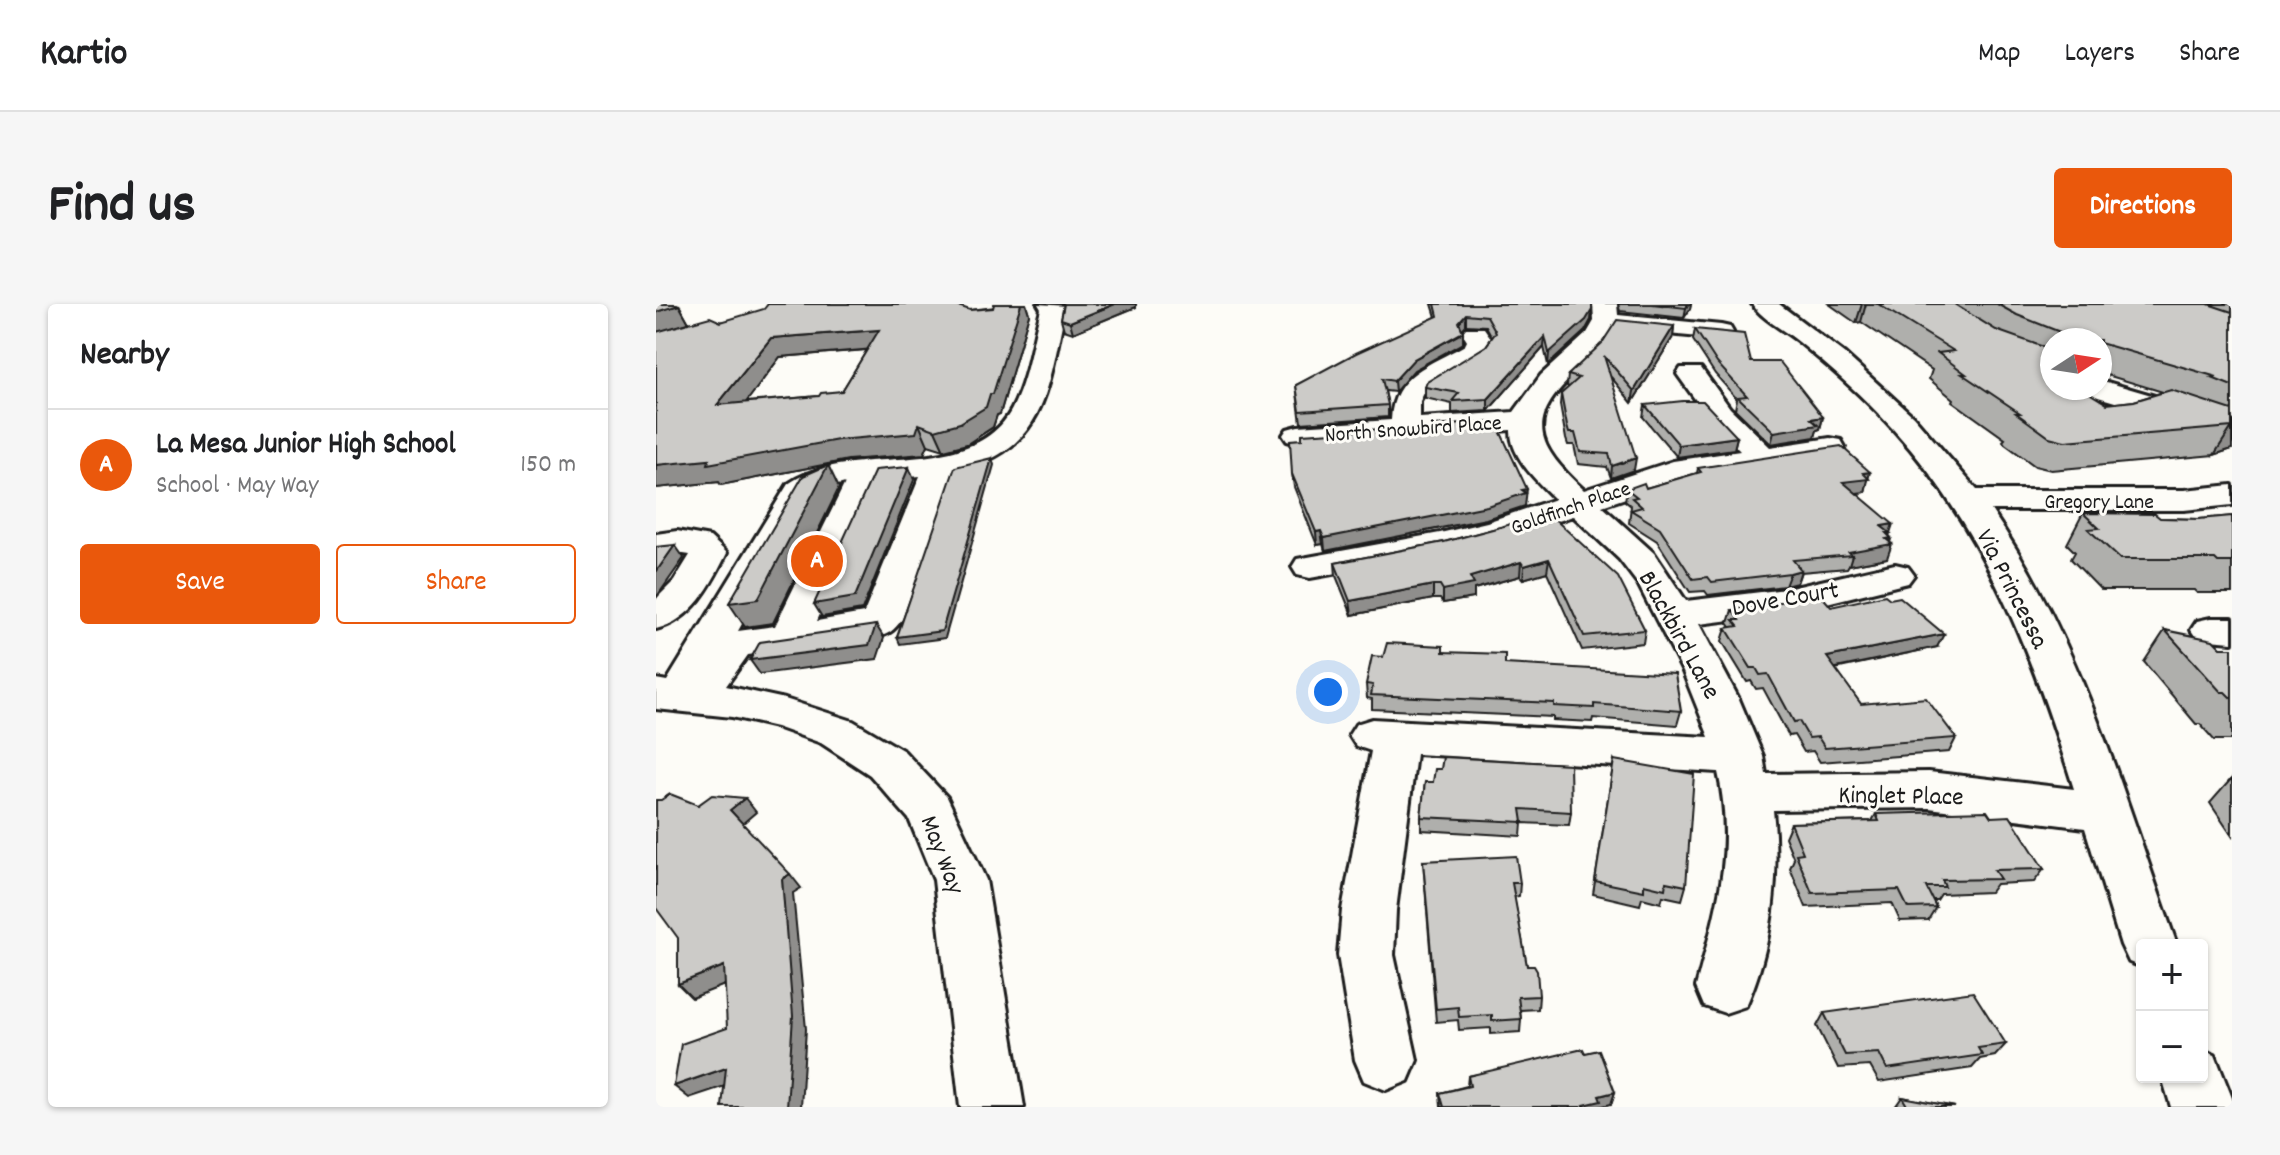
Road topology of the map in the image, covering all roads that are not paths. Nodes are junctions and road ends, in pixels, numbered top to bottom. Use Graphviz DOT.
graph roads {
  1 [pos="1050,304"];
  2 [pos="1764,304"];
  3 [pos="1606,312"];
  4 [pos="1721,332"];
  5 [pos="1475,333"];
  6 [pos="1691,374"];
  7 [pos="2112,392"];
  8 [pos="1528,420"];
  9 [pos="1405,428"];
  10 [pos="2232,433"];
  11 [pos="1298,435"];
  12 [pos="1830,447"];
  13 [pos="1762,456"];
  14 [pos="941,464"];
  15 [pos="867,471"];
  16 [pos="2232,495"];
  17 [pos="1966,500"];
  18 [pos="1578,502"];
  19 [pos="656,545"];
  20 [pos="1310,567"];
  21 [pos="1895,575"];
  22 [pos="1674,615"];
  23 [pos="656,617"];
  24 [pos="790,637"];
  25 [pos="684,696"];
  26 [pos="1743,774"];
  27 [pos="2104,811"];
  28 [pos="2147,939"];
  29 [pos="1725,987"];
  30 [pos="1386,1060"];
  31 [pos="2195,1083"];
  32 [pos="992,1107"];
  33 [pos="2203,1107"];
  1 -- 14 [label="street"];
  2 -- 17 [label="street, Via Princessa"];
  3 -- 4 [label="street"];
  3 -- 8 [label="street"];
  5 -- 9 [label="street"];
  6 -- 13 [label="street"];
  7 -- 10 [label="street"];
  8 -- 9 [label="street, North Snowbird Place"];
  8 -- 18 [label="street, Blackbird Lane"];
  9 -- 11 [label="street, North Snowbird Place"];
  12 -- 13 [label="street, Goldfinch Place"];
  13 -- 18 [label="street, Goldfinch Place"];
  14 -- 15 [label="street"];
  14 -- 24 [label="street"];
  15 -- 24 [label="street"];
  15 -- 25 [label="street"];
  16 -- 17 [label="street, Gregory Lane"];
  17 -- 27 [label="street, Via Princessa"];
  18 -- 20 [label="street, Goldfinch Place"];
  18 -- 22 [label="street, Blackbird Lane"];
  19 -- 23 [label="street"];
  21 -- 22 [label="street, Dove Court"];
  22 -- 26 [label="street, Blackbird Lane"];
  24 -- 25 [label="street"];
  25 -- 32 [label="street, May Way"];
  26 -- 27 [label="street, Kinglet Place"];
  26 -- 29 [label="street, Blackbird Lane"];
  26 -- 30 [label="street, Kinglet Place"];
  27 -- 28 [label="street, Via Princessa"];
  31 -- 33 [label="street"];
}
